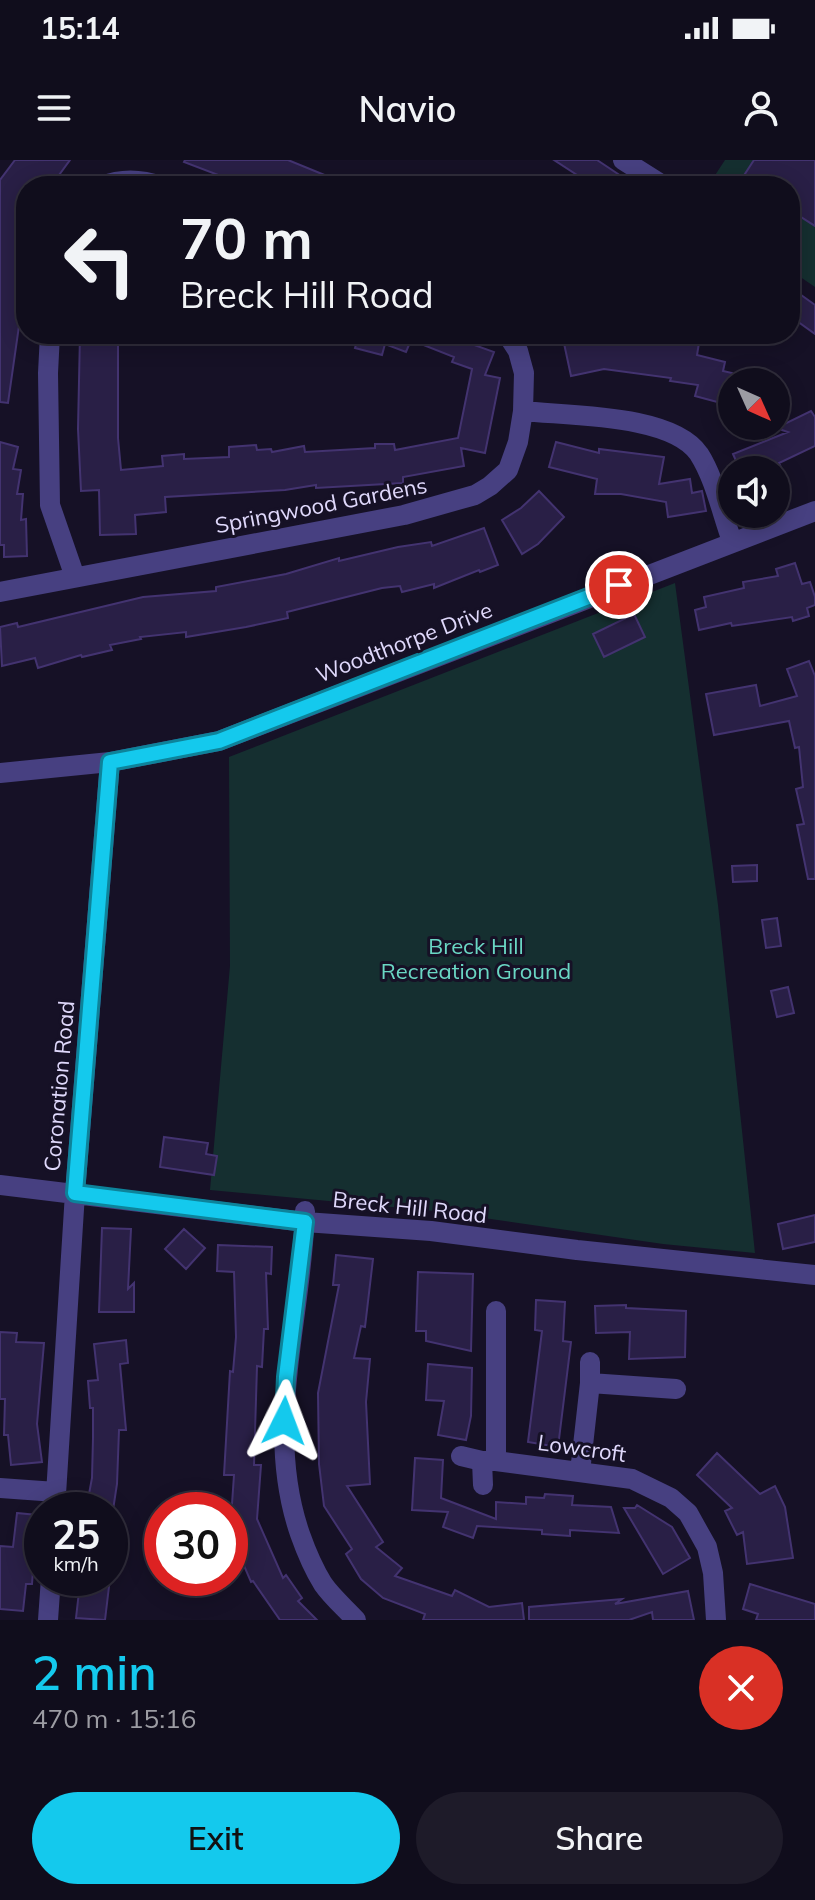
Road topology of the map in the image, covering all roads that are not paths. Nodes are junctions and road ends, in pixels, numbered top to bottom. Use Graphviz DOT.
graph roads {
  1 [pos="623,160"];
  2 [pos="648,176"];
  3 [pos="49,344"];
  4 [pos="514,344"];
  5 [pos="523,411"];
  6 [pos="815,511"];
  7 [pos="732,541"];
  8 [pos="75,577"];
  9 [pos="0,592"];
  10 [pos="110,762"];
  11 [pos="0,773"];
  12 [pos="0,1185"];
  13 [pos="75,1193"];
  14 [pos="305,1216"];
  15 [pos="815,1275"];
  16 [pos="496,1311"];
  17 [pos="590,1362"];
  18 [pos="590,1383"];
  19 [pos="676,1389"];
  20 [pos="461,1456"];
  21 [pos="489,1461"];
  22 [pos="580,1472"];
  23 [pos="483,1485"];
  24 [pos="0,1488"];
  25 [pos="56,1492"];
  26 [pos="24,1494"];
  27 [pos="50,1596"];
  28 [pos="48,1620"];
  29 [pos="356,1620"];
  30 [pos="716,1620"];
  1 -- 2 [label="street"];
  3 -- 8 [label="street"];
  4 -- 5 [label="street, Springwood Gardens"];
  5 -- 7 [label="street"];
  5 -- 8 [label="street, Springwood Gardens"];
  6 -- 7 [label="street, Woodthorpe Drive"];
  7 -- 10 [label="street, Woodthorpe Drive"];
  8 -- 9 [label="street, Springwood Gardens"];
  10 -- 11 [label="street, Woodthorpe Drive"];
  10 -- 13 [label="street, Coronation Road"];
  12 -- 13 [label="street, Breck Hill Road"];
  13 -- 14 [label="street, Breck Hill Road"];
  13 -- 25 [label="street, Coronation Road"];
  14 -- 15 [label="street, Breck Hill Road"];
  14 -- 29 [label="street"];
  16 -- 21 [label="street"];
  17 -- 18 [label="street"];
  18 -- 19 [label="street"];
  18 -- 22 [label="street"];
  20 -- 21 [label="street, Lowcroft"];
  21 -- 22 [label="street, Lowcroft"];
  21 -- 23 [label="street"];
  22 -- 30 [label="street, Lowcroft"];
  24 -- 26 [label="street"];
  27 -- 28 [label="street"];
}
